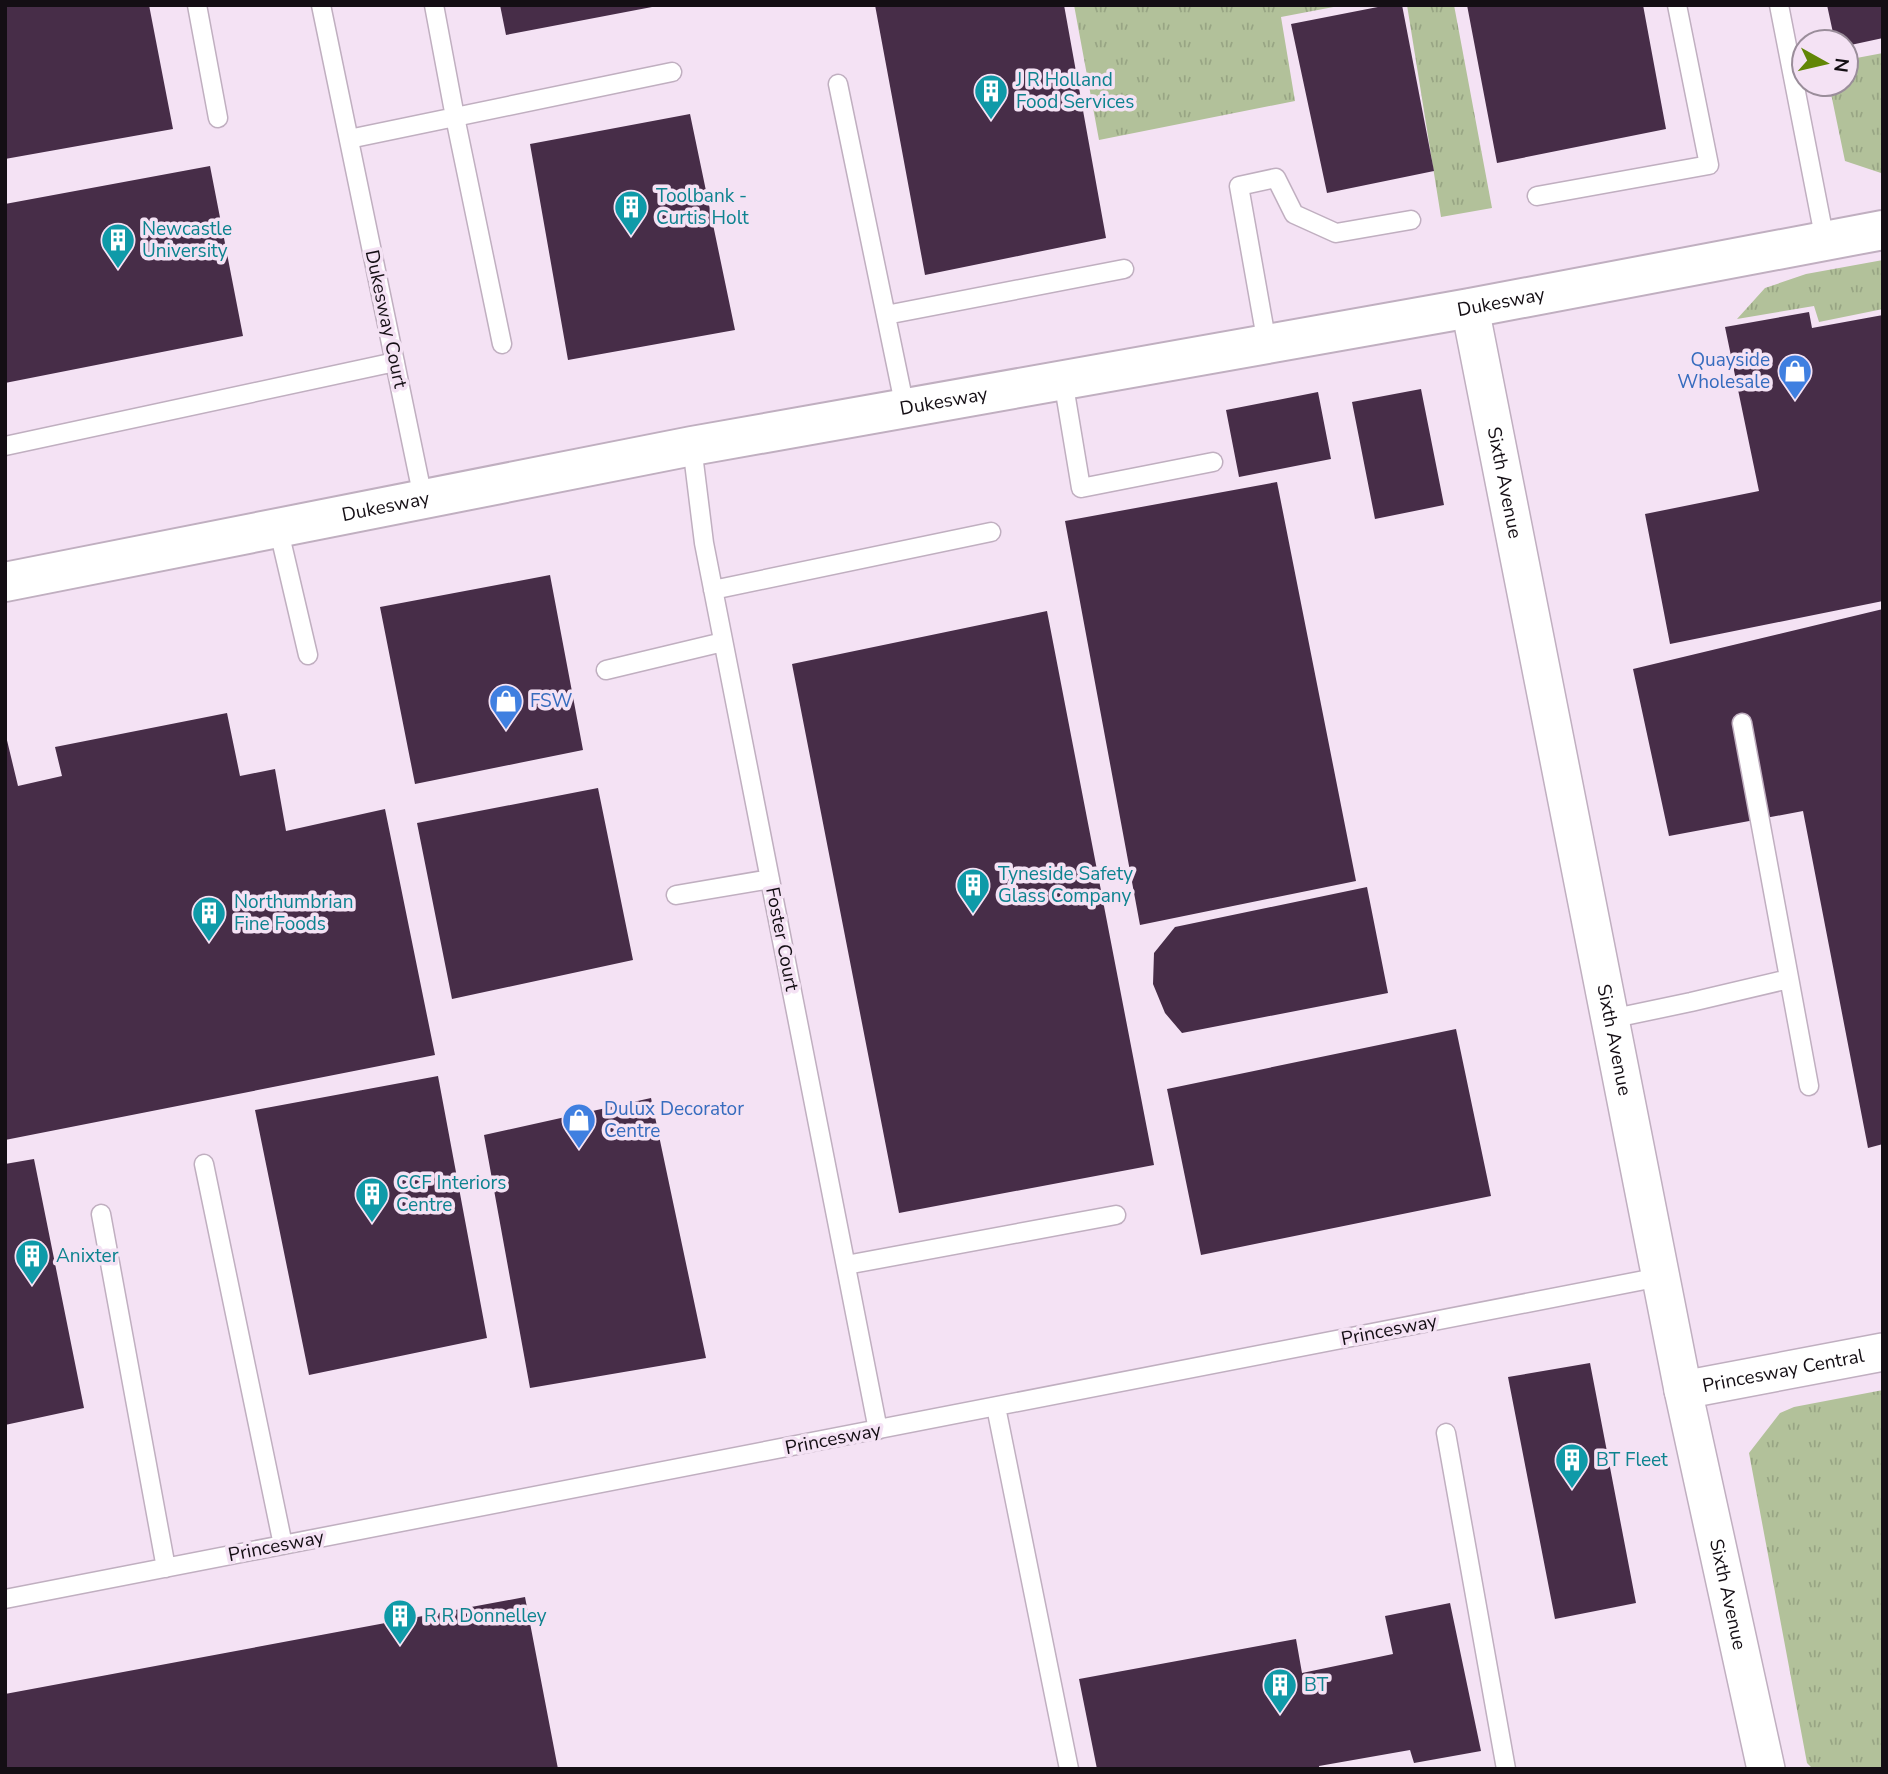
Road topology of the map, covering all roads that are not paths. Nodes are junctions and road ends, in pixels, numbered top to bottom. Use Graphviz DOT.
graph roads {
  1 [pos="197,5"];
  2 [pos="321,5"];
  3 [pos="434,5"];
  4 [pos="1676,5"];
  5 [pos="1779,5"];
  6 [pos="672,72"];
  7 [pos="838,85"];
  8 [pos="455,117"];
  9 [pos="218,118"];
  10 [pos="349,139"];
  11 [pos="1537,196"];
  12 [pos="1411,220"];
  13 [pos="1883,230"];
  14 [pos="1825,241"];
  15 [pos="1124,269"];
  16 [pos="1470,308"];
  17 [pos="886,315"];
  18 [pos="502,344"];
  19 [pos="1267,344"];
  20 [pos="395,362"];
  21 [pos="1063,380"];
  22 [pos="905,408"];
  23 [pos="5,446"];
  24 [pos="692,446"];
  25 [pos="1213,462"];
  26 [pos="423,498"];
  27 [pos="278,527"];
  28 [pos="991,532"];
  29 [pos="5,582"];
  30 [pos="713,590"];
  31 [pos="723,642"];
  32 [pos="308,655"];
  33 [pos="606,670"];
  34 [pos="1742,723"];
  35 [pos="770,879"];
  36 [pos="676,895"];
  37 [pos="1789,979"];
  38 [pos="1610,1019"];
  39 [pos="1809,1086"];
  40 [pos="204,1164"];
  41 [pos="101,1214"];
  42 [pos="1116,1215"];
  43 [pos="846,1265"];
  44 [pos="1660,1277"];
  45 [pos="1883,1352"];
  46 [pos="1683,1390"];
  47 [pos="996,1407"];
  48 [pos="878,1430"];
  49 [pos="1446,1433"];
  50 [pos="283,1545"];
  51 [pos="166,1568"];
  52 [pos="5,1599"];
  53 [pos="1069,1769"];
  54 [pos="1506,1769"];
  55 [pos="1766,1769"];
  1 -- 9 [label="lane"];
  2 -- 10 [label="lane, Dukesway Court"];
  3 -- 8 [label="lane"];
  4 -- 11 [label="lane"];
  5 -- 14 [label="lane"];
  6 -- 8 [label="lane"];
  7 -- 17 [label="lane"];
  8 -- 10 [label="lane"];
  8 -- 18 [label="lane"];
  10 -- 20 [label="lane, Dukesway Court"];
  12 -- 19 [label="lane"];
  13 -- 14 [label="street, Dukesway"];
  14 -- 16 [label="street, Dukesway"];
  15 -- 17 [label="lane"];
  16 -- 19 [label="street, Dukesway"];
  16 -- 38 [label="street, Sixth Avenue"];
  17 -- 22 [label="lane"];
  19 -- 21 [label="street, Dukesway"];
  20 -- 23 [label="lane"];
  20 -- 26 [label="lane, Dukesway Court"];
  21 -- 22 [label="street, Dukesway"];
  21 -- 25 [label="lane"];
  22 -- 24 [label="street, Dukesway"];
  24 -- 26 [label="street, Dukesway"];
  24 -- 30 [label="lane, Foster Court"];
  26 -- 27 [label="street, Dukesway"];
  27 -- 29 [label="street, Dukesway"];
  27 -- 32 [label="lane"];
  28 -- 30 [label="lane"];
  30 -- 31 [label="lane, Foster Court"];
  31 -- 33 [label="lane"];
  31 -- 35 [label="lane, Foster Court"];
  34 -- 37 [label="lane"];
  35 -- 36 [label="lane"];
  35 -- 43 [label="lane, Foster Court"];
  37 -- 38 [label="lane"];
  37 -- 39 [label="lane"];
  38 -- 44 [label="street, Sixth Avenue"];
  40 -- 50 [label="lane"];
  41 -- 51 [label="lane"];
  42 -- 43 [label="lane"];
  43 -- 48 [label="lane, Foster Court"];
  44 -- 46 [label="street, Sixth Avenue"];
  44 -- 47 [label="lane, Princesway"];
  45 -- 46 [label="street, Princesway Central"];
  46 -- 55 [label="street, Sixth Avenue"];
  47 -- 48 [label="lane, Princesway"];
  47 -- 53 [label="lane"];
  48 -- 50 [label="lane, Princesway"];
  49 -- 54 [label="lane"];
  50 -- 51 [label="lane, Princesway"];
  51 -- 52 [label="lane, Princesway"];
}
